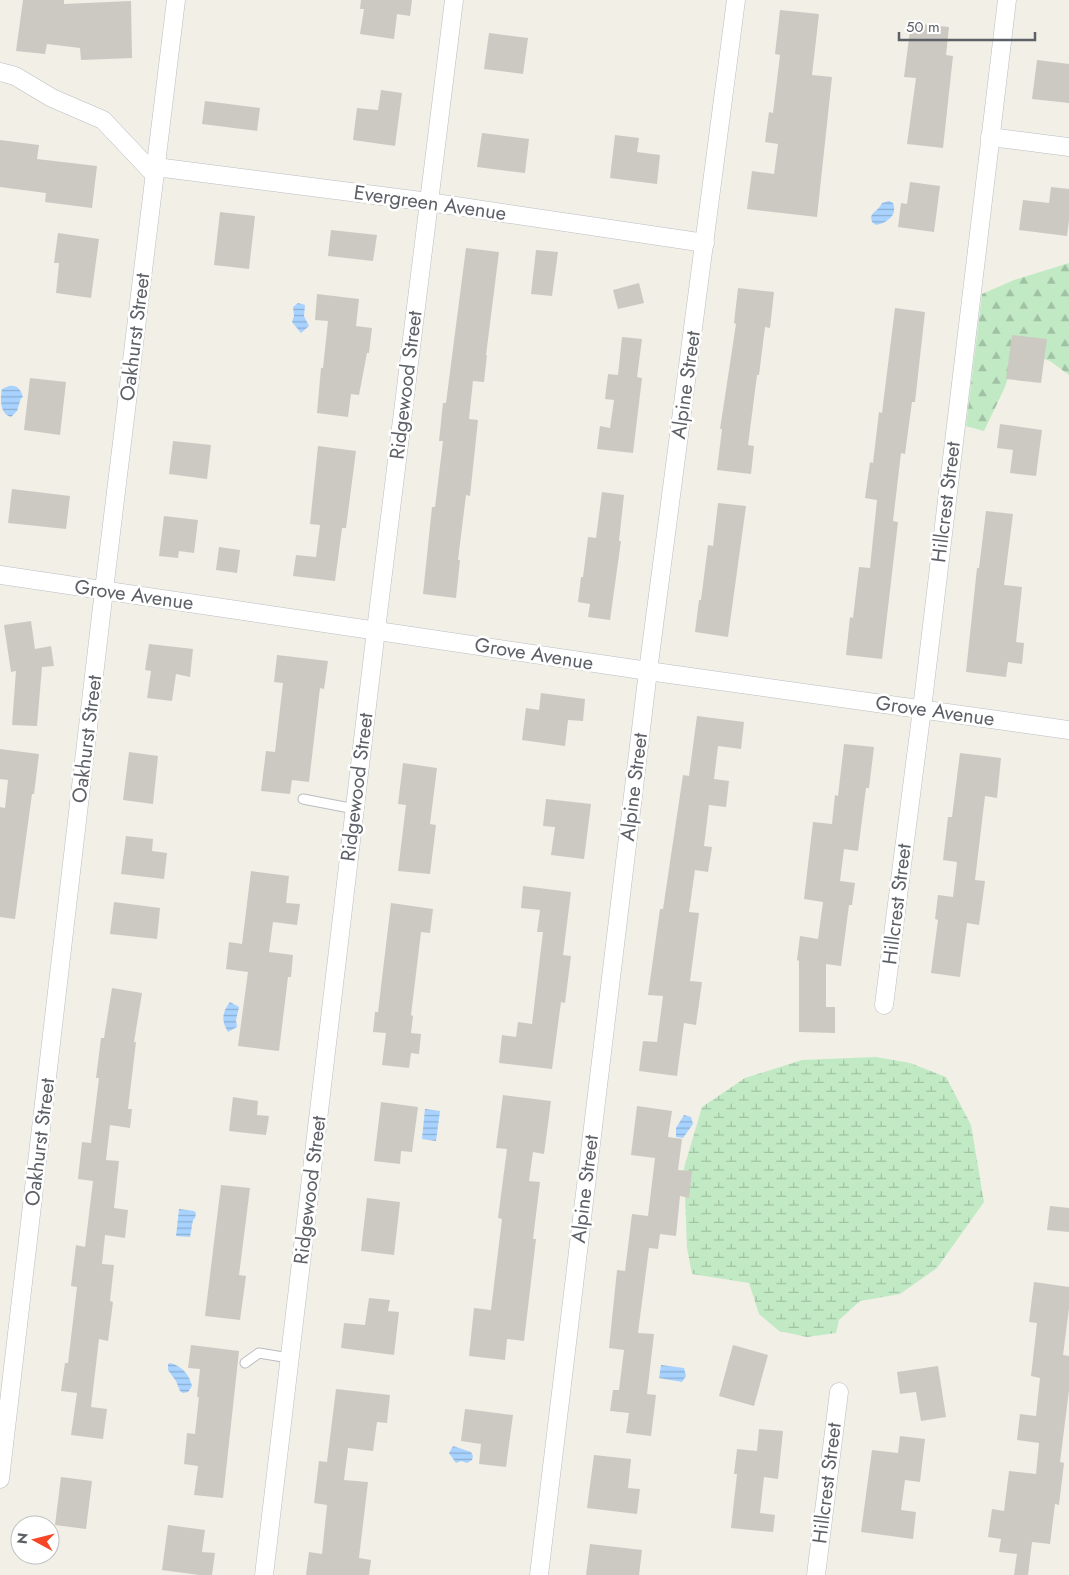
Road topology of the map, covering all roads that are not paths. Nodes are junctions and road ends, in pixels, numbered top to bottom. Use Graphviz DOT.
graph roads {
  1 [pos="176,0"];
  2 [pos="454,0"];
  3 [pos="736,0"];
  4 [pos="1006,0"];
  5 [pos="0,72"];
  6 [pos="990,138"];
  7 [pos="1069,147"];
  8 [pos="155,171"];
  9 [pos="429,202"];
  10 [pos="705,243"];
  11 [pos="0,576"];
  12 [pos="104,590"];
  13 [pos="376,630"];
  14 [pos="648,671"];
  15 [pos="922,708"];
  16 [pos="1069,730"];
  17 [pos="302,799"];
  18 [pos="355,809"];
  19 [pos="884,1005"];
  20 [pos="290,1358"];
  21 [pos="245,1364"];
  22 [pos="839,1392"];
  23 [pos="0,1479"];
  24 [pos="264,1575"];
  25 [pos="539,1575"];
  26 [pos="816,1575"];
  1 -- 8 [label="street, Oakhurst Street"];
  2 -- 9 [label="street, Ridgewood Street"];
  3 -- 10 [label="street, Alpine Street"];
  4 -- 6 [label="street, Hillcrest Street"];
  5 -- 8 [label="street"];
  6 -- 7 [label="street"];
  6 -- 15 [label="street, Hillcrest Street"];
  8 -- 9 [label="street, Evergreen Avenue"];
  8 -- 12 [label="street, Oakhurst Street"];
  9 -- 10 [label="street, Evergreen Avenue"];
  9 -- 13 [label="street, Ridgewood Street"];
  10 -- 14 [label="street, Alpine Street"];
  11 -- 12 [label="street, Grove Avenue"];
  12 -- 13 [label="street, Grove Avenue"];
  12 -- 23 [label="street, Oakhurst Street"];
  13 -- 14 [label="street, Grove Avenue"];
  13 -- 18 [label="street, Ridgewood Street"];
  14 -- 15 [label="street, Grove Avenue"];
  14 -- 25 [label="street, Alpine Street"];
  15 -- 16 [label="street, Grove Avenue"];
  15 -- 19 [label="street, Hillcrest Street"];
  17 -- 18 [label="lane"];
  18 -- 20 [label="street, Ridgewood Street"];
  20 -- 21 [label="lane"];
  20 -- 24 [label="street, Ridgewood Street"];
  22 -- 26 [label="street, Hillcrest Street"];
}
